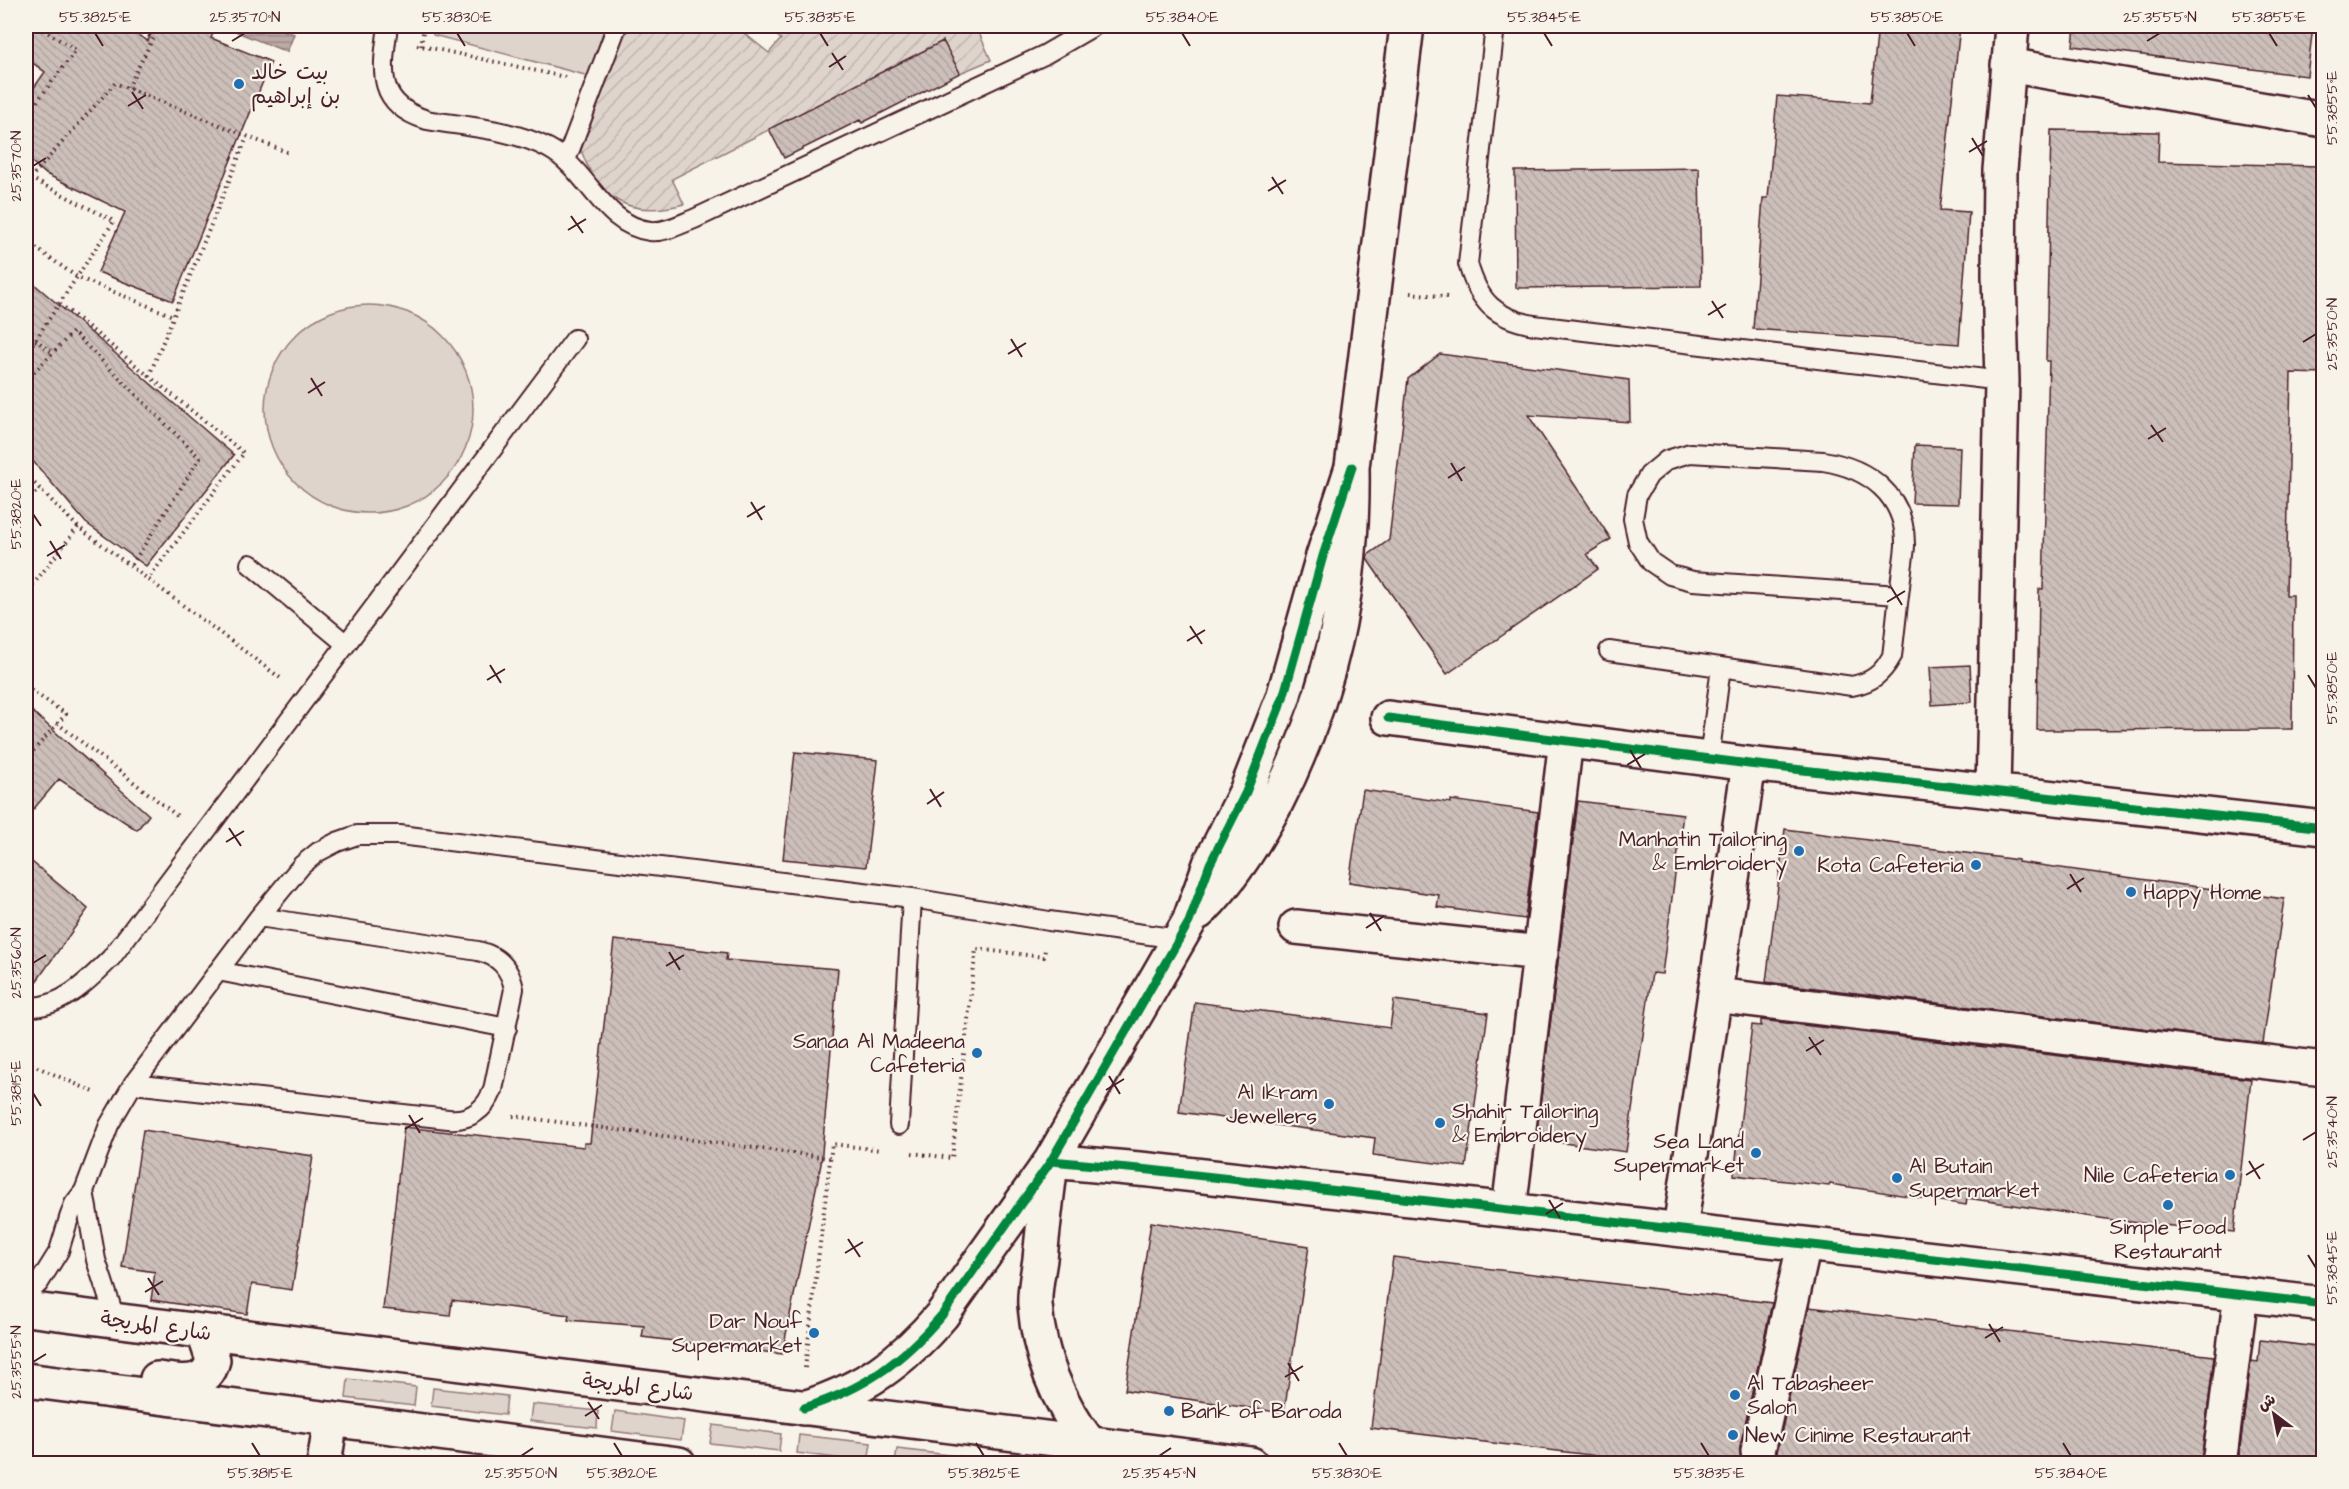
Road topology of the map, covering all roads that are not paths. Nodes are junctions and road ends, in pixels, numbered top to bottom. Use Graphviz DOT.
graph roads {
  1 [pos="617,26"];
  2 [pos="1094,26"];
  3 [pos="1407,26"];
  4 [pos="1495,26"];
  5 [pos="2012,26"];
  6 [pos="1077,30"];
  7 [pos="387,32"];
  8 [pos="2008,65"];
  9 [pos="2324,120"];
  10 [pos="566,160"];
  11 [pos="575,339"];
  12 [pos="2002,381"];
  13 [pos="250,564"];
  14 [pos="1899,595"];
  15 [pos="346,644"];
  16 [pos="1609,651"];
  17 [pos="1721,668"];
  18 [pos="1388,718"];
  19 [pos="1566,740"];
  20 [pos="1709,759"];
  21 [pos="1749,764"];
  22 [pos="1993,791"];
  23 [pos="2324,828"];
  24 [pos="912,898"];
  25 [pos="259,916"];
  26 [pos="1296,927"];
  27 [pos="1184,930"];
  28 [pos="1540,953"];
  29 [pos="218,971"];
  30 [pos="1715,995"];
  31 [pos="26,1006"];
  32 [pos="507,1028"];
  33 [pos="2324,1069"];
  34 [pos="133,1084"];
  35 [pos="899,1125"];
  36 [pos="1051,1161"];
  37 [pos="84,1191"];
  38 [pos="1509,1210"];
  39 [pos="1680,1229"];
  40 [pos="1804,1245"];
  41 [pos="2241,1294"];
  42 [pos="26,1296"];
  43 [pos="2324,1304"];
  44 [pos="26,1309"];
  45 [pos="116,1321"];
  46 [pos="204,1333"];
  47 [pos="28,1380"];
  48 [pos="804,1408"];
  49 [pos="331,1419"];
  50 [pos="1089,1443"];
  51 [pos="324,1464"];
  52 [pos="679,1464"];
  53 [pos="1251,1464"];
  54 [pos="1760,1464"];
  55 [pos="2219,1464"];
  1 -- 10 [label="lane"];
  2 -- 6 [label="lane"];
  3 -- 27 [label="street"];
  4 -- 12 [label="lane"];
  5 -- 8 [label="street"];
  6 -- 10 [label="lane"];
  7 -- 10 [label="lane"];
  8 -- 9 [label="street"];
  8 -- 12 [label="street"];
  11 -- 15 [label="lane"];
  12 -- 22 [label="street"];
  13 -- 15 [label="lane"];
  14 -- 14 [label="lane"];
  14 -- 17 [label="lane"];
  15 -- 31 [label="lane"];
  16 -- 17 [label="lane"];
  17 -- 20 [label="lane"];
  18 -- 19 [label="street"];
  19 -- 20 [label="street"];
  19 -- 28 [label="street"];
  20 -- 21 [label="street"];
  21 -- 22 [label="street"];
  21 -- 30 [label="street"];
  22 -- 23 [label="street"];
  24 -- 25 [label="lane"];
  24 -- 27 [label="lane"];
  24 -- 35 [label="lane"];
  25 -- 29 [label="lane"];
  25 -- 32 [label="lane"];
  26 -- 28 [label="street"];
  27 -- 36 [label="street"];
  28 -- 38 [label="street"];
  29 -- 32 [label="lane"];
  29 -- 34 [label="lane"];
  30 -- 33 [label="street"];
  30 -- 39 [label="street"];
  32 -- 34 [label="lane"];
  34 -- 37 [label="lane"];
  36 -- 38 [label="street"];
  36 -- 48 [label="street"];
  36 -- 50 [label="street"];
  37 -- 42 [label="lane"];
  37 -- 45 [label="lane"];
  38 -- 39 [label="street"];
  39 -- 40 [label="street"];
  40 -- 41 [label="street"];
  40 -- 54 [label="street"];
  41 -- 43 [label="street"];
  41 -- 55 [label="street"];
  44 -- 45 [label="street, شارع المريجة"];
  45 -- 46 [label="street, شارع المريجة"];
  46 -- 47 [label="street"];
  46 -- 48 [label="street, شارع المريجة"];
  47 -- 49 [label="street"];
  48 -- 50 [label="street, شارع المريجة"];
  49 -- 51 [label="street"];
  49 -- 52 [label="street"];
  50 -- 53 [label="street, شارع المريجة"];
}
